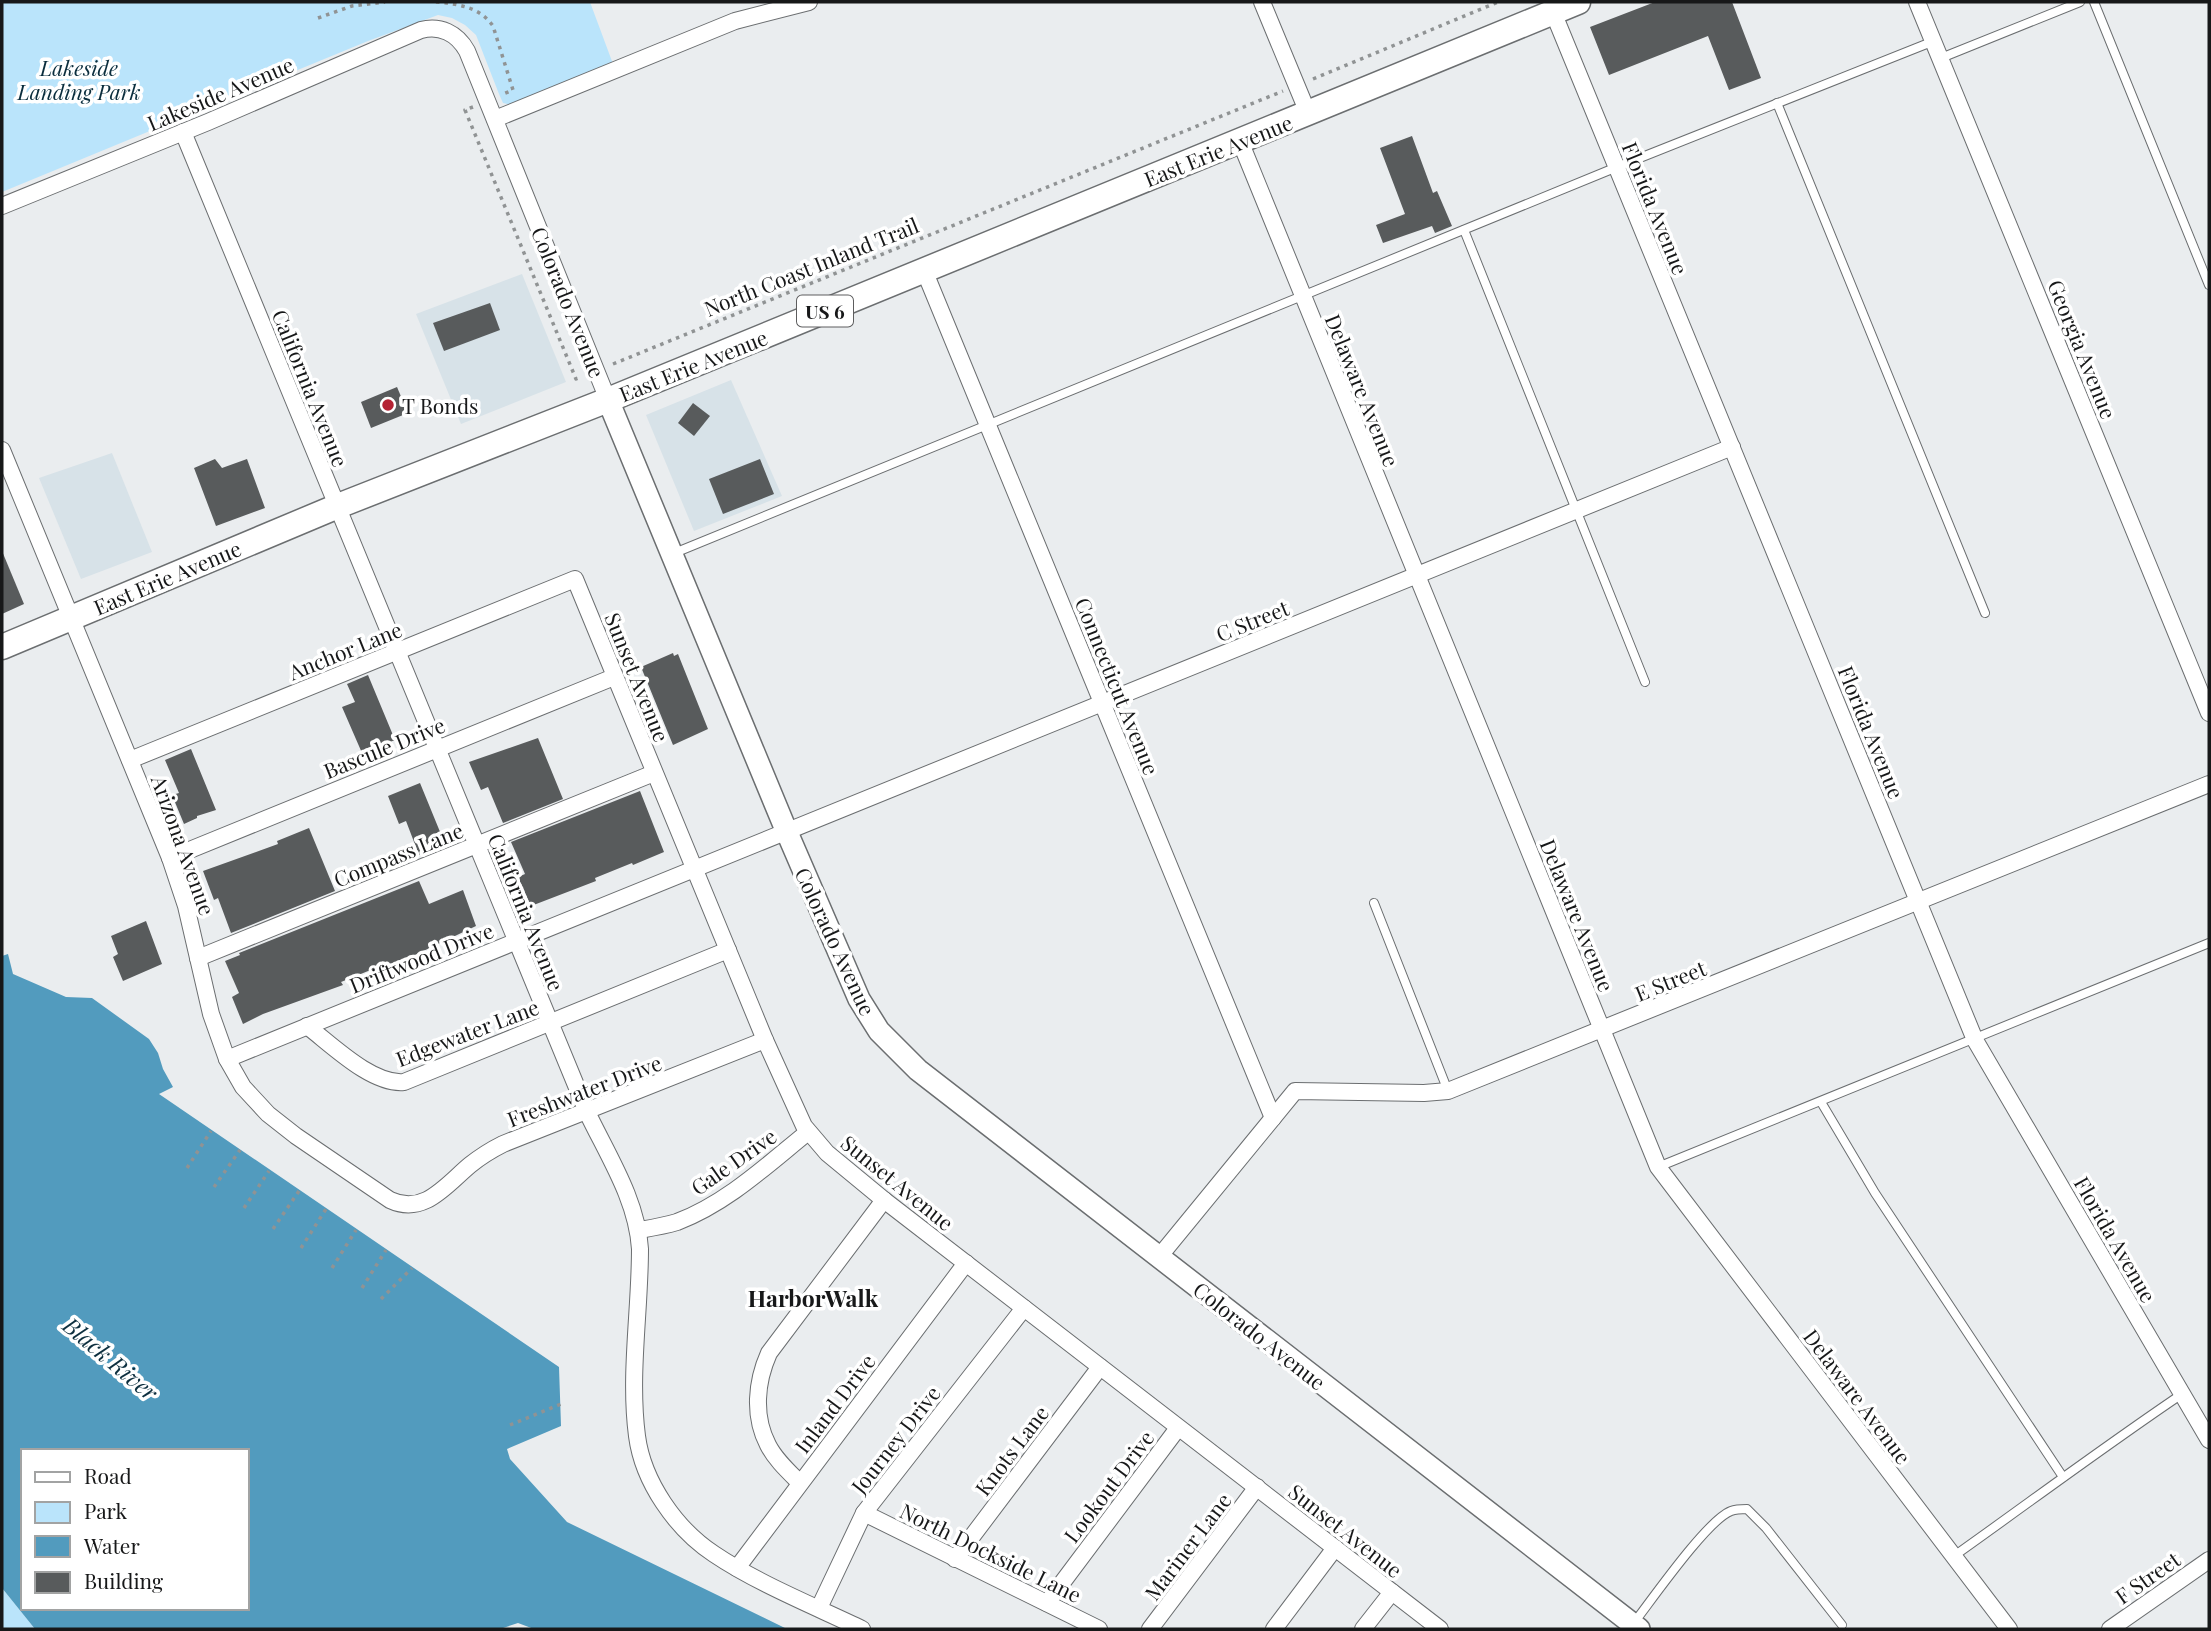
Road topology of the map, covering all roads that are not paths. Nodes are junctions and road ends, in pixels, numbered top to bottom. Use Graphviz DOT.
graph roads {
  1 [pos="809,2"];
  2 [pos="1262,2"];
  3 [pos="1578,2"];
  4 [pos="1917,2"];
  5 [pos="2080,2"];
  6 [pos="2094,2"];
  7 [pos="1553,12"];
  8 [pos="454,36"];
  9 [pos="1934,41"];
  10 [pos="1941,58"];
  11 [pos="1777,103"];
  12 [pos="1308,113"];
  13 [pos="495,119"];
  14 [pos="183,132"];
  15 [pos="1240,141"];
  16 [pos="1617,167"];
  17 [pos="2,206"];
  18 [pos="1464,230"];
  19 [pos="924,270"];
  20 [pos="2209,285"];
  21 [pos="1302,297"];
  22 [pos="608,400"];
  23 [pos="989,425"];
  24 [pos="1732,447"];
  25 [pos="2,450"];
  26 [pos="7,476"];
  27 [pos="338,506"];
  28 [pos="1575,512"];
  29 [pos="673,554"];
  30 [pos="1417,576"];
  31 [pos="575,579"];
  32 [pos="1985,613"];
  33 [pos="72,617"];
  34 [pos="2,647"];
  35 [pos="397,652"];
  36 [pos="614,677"];
  37 [pos="1645,682"];
  38 [pos="1102,703"];
  39 [pos="2209,713"];
  40 [pos="437,748"];
  41 [pos="130,760"];
  42 [pos="654,773"];
  43 [pos="2209,784"];
  44 [pos="786,830"];
  45 [pos="477,845"];
  46 [pos="170,858"];
  47 [pos="694,869"];
  48 [pos="1919,902"];
  49 [pos="1374,904"];
  50 [pos="516,941"];
  51 [pos="2209,943"];
  52 [pos="728,950"];
  53 [pos="198,958"];
  54 [pos="550,1023"];
  55 [pos="307,1027"];
  56 [pos="1602,1030"];
  57 [pos="765,1040"];
  58 [pos="1975,1040"];
  59 [pos="227,1059"];
  60 [pos="1448,1091"];
  61 [pos="1821,1102"];
  62 [pos="587,1112"];
  63 [pos="1273,1118"];
  64 [pos="808,1132"];
  65 [pos="1658,1167"];
  66 [pos="430,1200"];
  67 [pos="884,1200"];
  68 [pos="639,1230"];
  69 [pos="1159,1257"];
  70 [pos="966,1263"];
  71 [pos="1024,1308"];
  72 [pos="1100,1367"];
  73 [pos="2182,1394"];
  74 [pos="1178,1428"];
  75 [pos="2209,1440"];
  76 [pos="2063,1477"];
  77 [pos="800,1483"];
  78 [pos="1257,1487"];
  79 [pos="864,1513"];
  80 [pos="1335,1548"];
  81 [pos="1954,1556"];
  82 [pos="955,1559"];
  83 [pos="2209,1560"];
  84 [pos="737,1568"];
  85 [pos="1392,1592"];
  86 [pos="1047,1603"];
  87 [pos="819,1608"];
  88 [pos="1842,1625"];
  89 [pos="1636,1627"];
  90 [pos="862,1629"];
  91 [pos="1099,1629"];
  92 [pos="1150,1629"];
  93 [pos="1273,1629"];
  94 [pos="1363,1629"];
  95 [pos="1440,1629"];
  96 [pos="2009,1629"];
  97 [pos="2109,1629"];
  1 -- 13 [label="street"];
  2 -- 12 [label="street"];
  3 -- 7 [label="main road, East Erie Avenue / US 6"];
  4 -- 9 [label="street, Georgia Avenue"];
  5 -- 10 [label="lane"];
  6 -- 20 [label="lane"];
  7 -- 12 [label="main road, East Erie Avenue / US 6"];
  7 -- 16 [label="street, Florida Avenue"];
  8 -- 13 [label="street, Colorado Avenue"];
  8 -- 14 [label="street, Lakeside Avenue"];
  9 -- 10 [label="street, Georgia Avenue"];
  9 -- 11 [label="lane"];
  10 -- 39 [label="street, Georgia Avenue"];
  11 -- 16 [label="lane"];
  11 -- 32 [label="lane"];
  12 -- 15 [label="main road, East Erie Avenue / US 6"];
  13 -- 22 [label="street, Colorado Avenue"];
  14 -- 17 [label="street, Lakeside Avenue"];
  14 -- 27 [label="street, California Avenue"];
  15 -- 19 [label="main road, East Erie Avenue / US 6"];
  15 -- 21 [label="street, Delaware Avenue"];
  16 -- 18 [label="lane"];
  16 -- 24 [label="street, Florida Avenue"];
  18 -- 21 [label="lane"];
  18 -- 28 [label="lane"];
  19 -- 22 [label="main road, East Erie Avenue / US 6"];
  19 -- 23 [label="street, Connecticut Avenue"];
  21 -- 23 [label="lane"];
  21 -- 30 [label="street, Delaware Avenue"];
  22 -- 27 [label="main road, East Erie Avenue / US 6"];
  22 -- 29 [label="main road, Colorado Avenue"];
  23 -- 29 [label="lane"];
  23 -- 38 [label="street, Connecticut Avenue"];
  24 -- 28 [label="street, C Street"];
  24 -- 48 [label="street, Florida Avenue"];
  25 -- 26 [label="street, Arizona Avenue"];
  26 -- 33 [label="street, Arizona Avenue"];
  27 -- 33 [label="main road, East Erie Avenue / US 6"];
  27 -- 35 [label="street, California Avenue"];
  28 -- 30 [label="street, C Street"];
  28 -- 37 [label="lane"];
  29 -- 44 [label="main road, Colorado Avenue"];
  30 -- 38 [label="street, C Street"];
  30 -- 56 [label="street, Delaware Avenue"];
  31 -- 35 [label="street, Anchor Lane"];
  31 -- 36 [label="street, Sunset Avenue"];
  33 -- 34 [label="main road, East Erie Avenue / US 6"];
  33 -- 41 [label="street, Arizona Avenue"];
  35 -- 40 [label="street, California Avenue"];
  35 -- 41 [label="street, Anchor Lane"];
  36 -- 40 [label="street, Bascule Drive"];
  36 -- 42 [label="street, Sunset Avenue"];
  38 -- 44 [label="street, C Street"];
  38 -- 63 [label="street, Connecticut Avenue"];
  40 -- 45 [label="street, California Avenue"];
  40 -- 46 [label="street, Bascule Drive"];
  41 -- 46 [label="street, Arizona Avenue"];
  42 -- 45 [label="street, Compass Lane"];
  42 -- 47 [label="street, Sunset Avenue"];
  43 -- 48 [label="street, E Street"];
  44 -- 47 [label="street, Driftwood Drive"];
  44 -- 69 [label="main road, Colorado Avenue"];
  45 -- 50 [label="street, California Avenue"];
  45 -- 53 [label="street, Compass Lane"];
  46 -- 53 [label="street, Arizona Avenue"];
  47 -- 50 [label="street, Driftwood Drive"];
  47 -- 52 [label="street, Sunset Avenue"];
  48 -- 56 [label="street, E Street"];
  48 -- 58 [label="street, Florida Avenue"];
  49 -- 60 [label="lane"];
  50 -- 54 [label="street, California Avenue"];
  50 -- 55 [label="street, Driftwood Drive"];
  51 -- 58 [label="lane"];
  52 -- 54 [label="street, Edgewater Lane"];
  52 -- 57 [label="street, Sunset Avenue"];
  53 -- 59 [label="street, Arizona Avenue"];
  54 -- 55 [label="street, Edgewater Lane"];
  54 -- 62 [label="street, California Avenue"];
  55 -- 59 [label="street, Driftwood Drive"];
  56 -- 60 [label="street, E Street"];
  56 -- 65 [label="street, Delaware Avenue"];
  57 -- 62 [label="street, Freshwater Drive"];
  57 -- 64 [label="street, Sunset Avenue"];
  58 -- 61 [label="lane"];
  58 -- 73 [label="street, Florida Avenue"];
  59 -- 66 [label="street, Arizona Avenue"];
  60 -- 63 [label="street, E Street"];
  61 -- 65 [label="lane"];
  61 -- 76 [label="lane"];
  62 -- 66 [label="street, Freshwater Drive"];
  62 -- 68 [label="street, California Avenue"];
  63 -- 69 [label="street, E Street"];
  64 -- 67 [label="street, Sunset Avenue"];
  64 -- 68 [label="street, Gale Drive"];
  65 -- 81 [label="street, Delaware Avenue"];
  67 -- 70 [label="street, Sunset Avenue"];
  67 -- 77 [label="street"];
  68 -- 84 [label="street, California Avenue"];
  69 -- 89 [label="main road, Colorado Avenue"];
  70 -- 71 [label="street, Sunset Avenue"];
  70 -- 77 [label="street, Inland Drive"];
  71 -- 72 [label="street, Sunset Avenue"];
  71 -- 79 [label="street, Journey Drive"];
  72 -- 74 [label="street, Sunset Avenue"];
  72 -- 82 [label="street, Knots Lane"];
  73 -- 75 [label="street, Florida Avenue"];
  73 -- 76 [label="lane"];
  74 -- 78 [label="street, Sunset Avenue"];
  74 -- 86 [label="street, Lookout Drive"];
  76 -- 81 [label="lane"];
  77 -- 84 [label="street, Inland Drive"];
  78 -- 80 [label="street, Sunset Avenue"];
  78 -- 92 [label="street, Mariner Lane"];
  79 -- 82 [label="street, North Dockside Lane"];
  79 -- 87 [label="street, Journey Drive"];
  80 -- 85 [label="street, Sunset Avenue"];
  80 -- 93 [label="street"];
  81 -- 96 [label="street, Delaware Avenue"];
  82 -- 86 [label="street, North Dockside Lane"];
  83 -- 97 [label="street, F Street"];
  84 -- 87 [label="street, California Avenue"];
  85 -- 94 [label="street"];
  85 -- 95 [label="street, Sunset Avenue"];
  86 -- 91 [label="street, North Dockside Lane"];
  87 -- 90 [label="street, California Avenue"];
  88 -- 89 [label="lane"];
}
